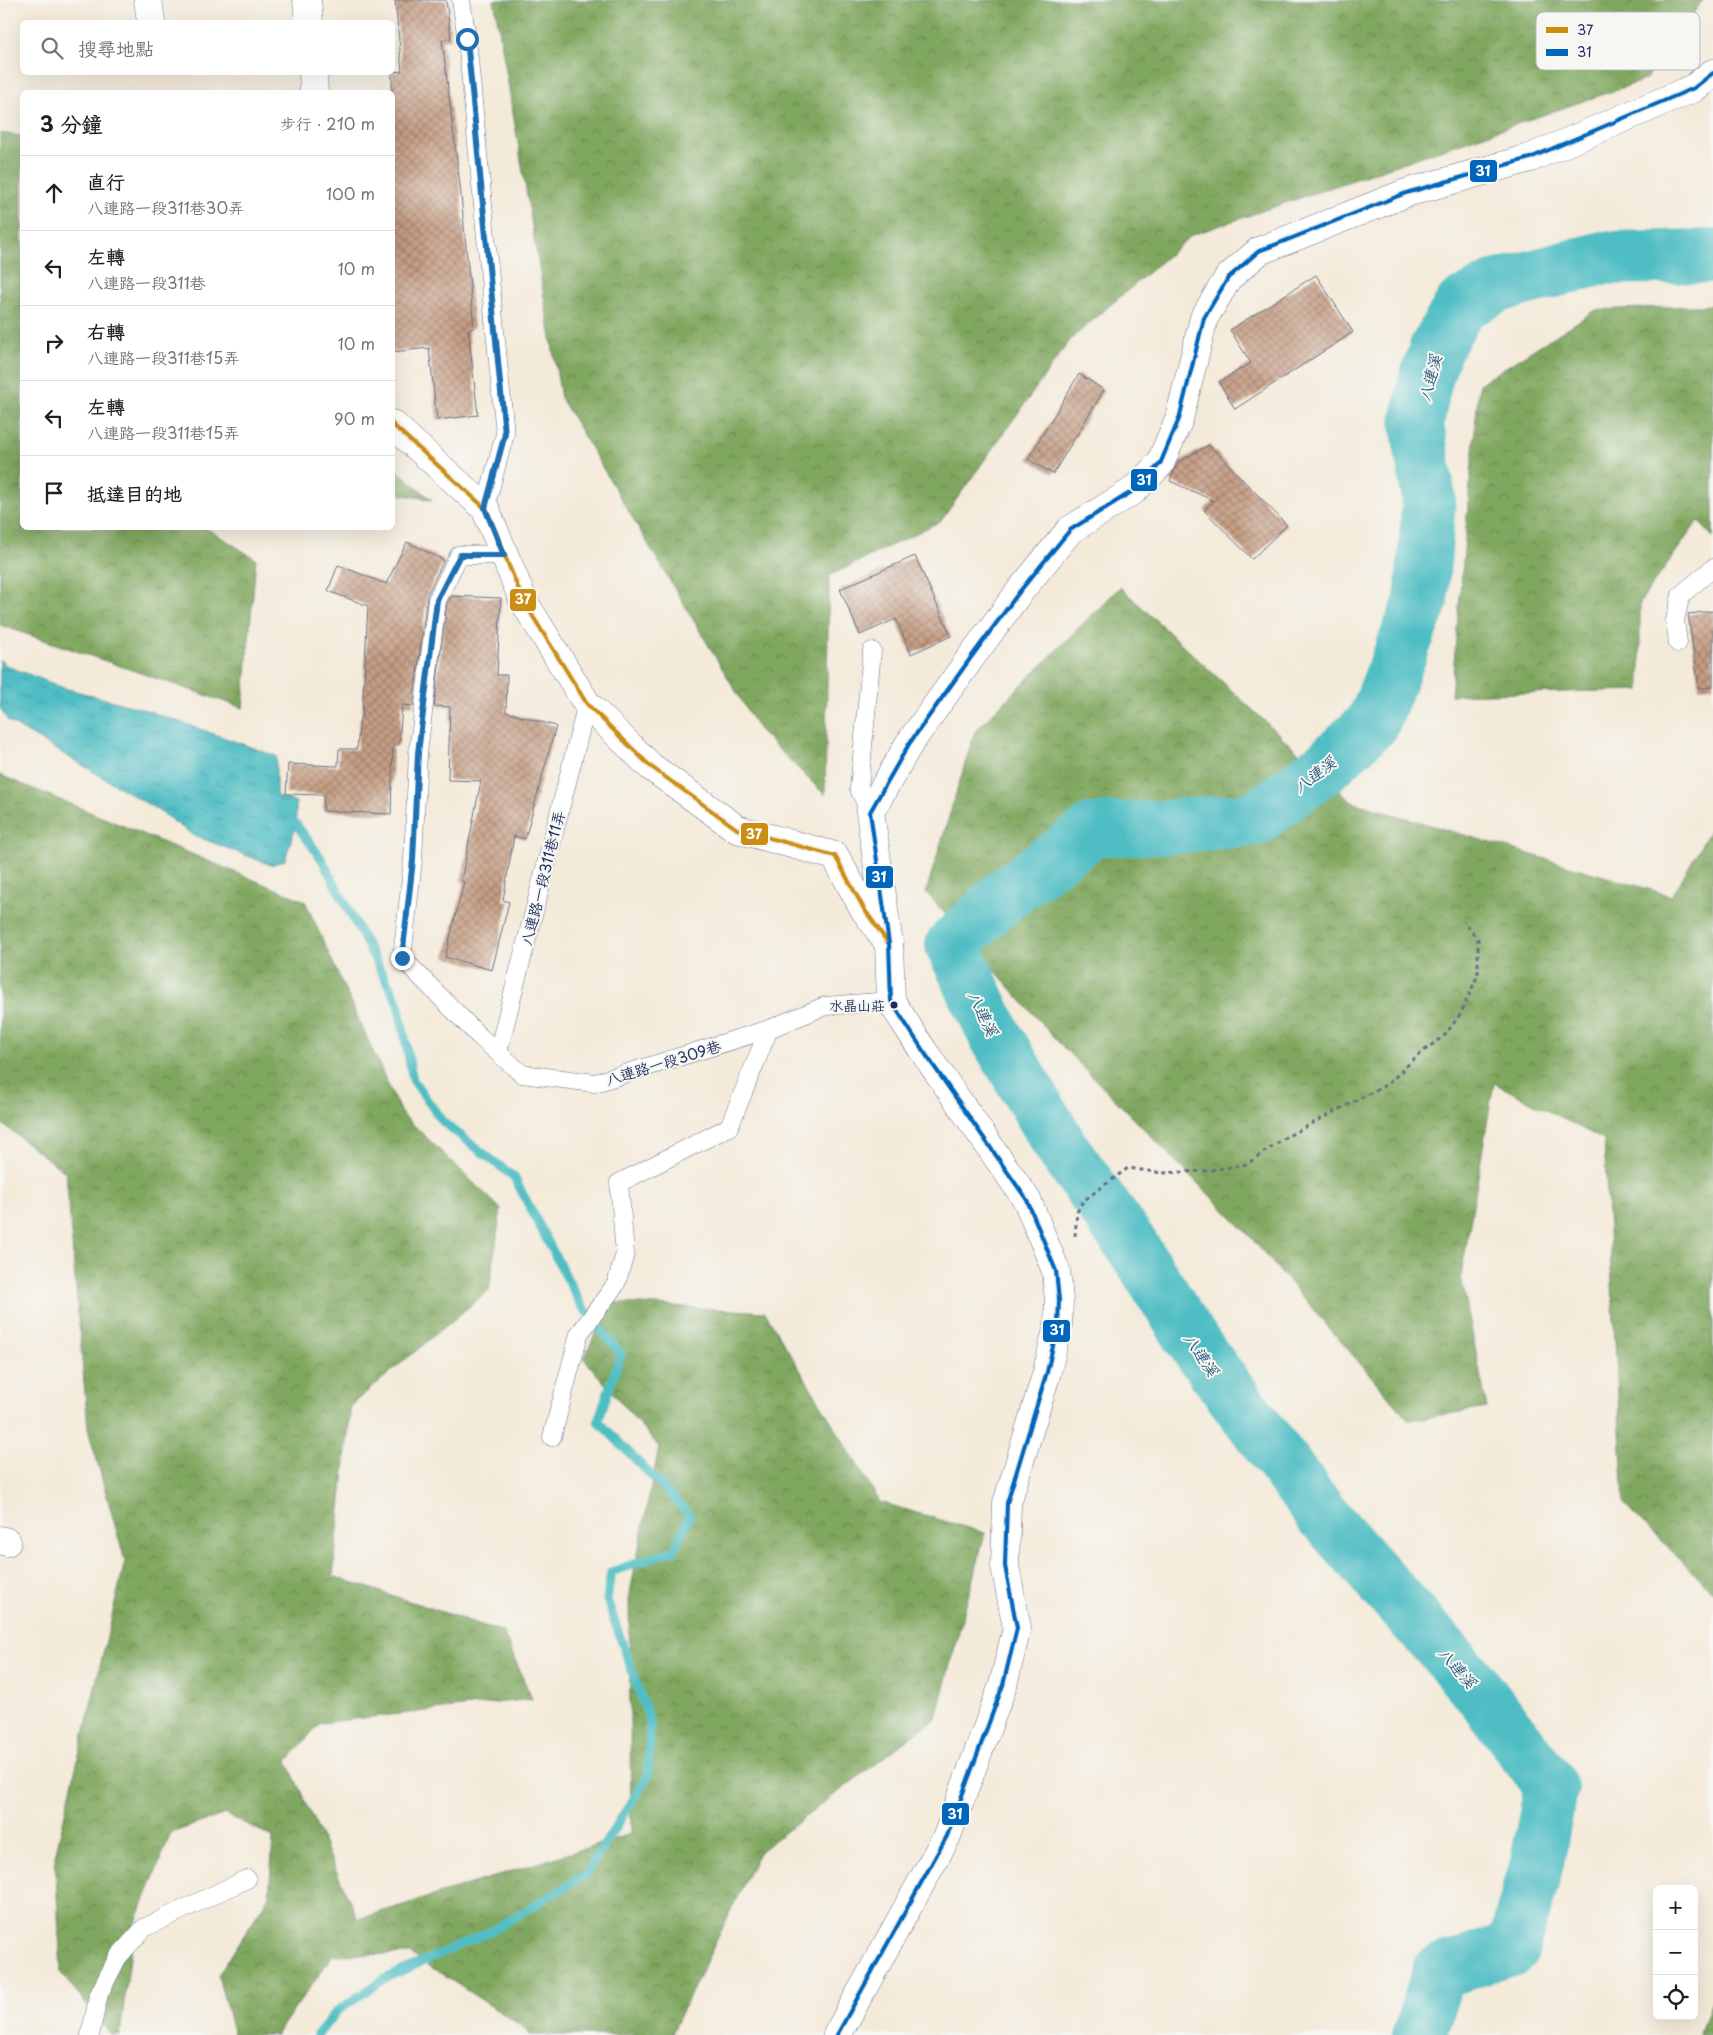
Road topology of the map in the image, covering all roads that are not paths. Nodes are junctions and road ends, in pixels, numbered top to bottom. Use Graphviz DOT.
graph roads {
  1 [pos="148,0"];
  2 [pos="307,0"];
  3 [pos="461,0"];
  4 [pos="151,20"];
  5 [pos="309,20"];
  6 [pos="1713,73"];
  7 [pos="313,75"];
  8 [pos="314,90"];
  9 [pos="395,427"];
  10 [pos="485,508"];
  11 [pos="504,555"];
  12 [pos="1713,568"];
  13 [pos="1678,643"];
  14 [pos="872,651"];
  15 [pos="586,704"];
  16 [pos="870,812"];
  17 [pos="890,944"];
  18 [pos="892,1001"];
  19 [pos="769,1029"];
  20 [pos="498,1052"];
  21 [pos="552,1438"];
  22 [pos="247,1879"];
  23 [pos="90,2035"];
  24 [pos="837,2035"];
  1 -- 4 [label="street"];
  2 -- 5 [label="street"];
  3 -- 10 [label="lane"];
  6 -- 16 [label="street"];
  7 -- 8 [label="street"];
  9 -- 10 [label="street"];
  10 -- 11 [label="street"];
  11 -- 15 [label="street"];
  11 -- 20 [label="lane, 八連路一段309巷"];
  12 -- 13 [label="lane"];
  14 -- 16 [label="lane"];
  15 -- 17 [label="street"];
  15 -- 20 [label="lane, 八連路一段311巷11弄"];
  16 -- 17 [label="street"];
  17 -- 18 [label="street"];
  18 -- 19 [label="lane, 八連路一段309巷"];
  18 -- 24 [label="street"];
  19 -- 20 [label="lane, 八連路一段309巷"];
  19 -- 21 [label="lane"];
  22 -- 23 [label="lane"];
}
